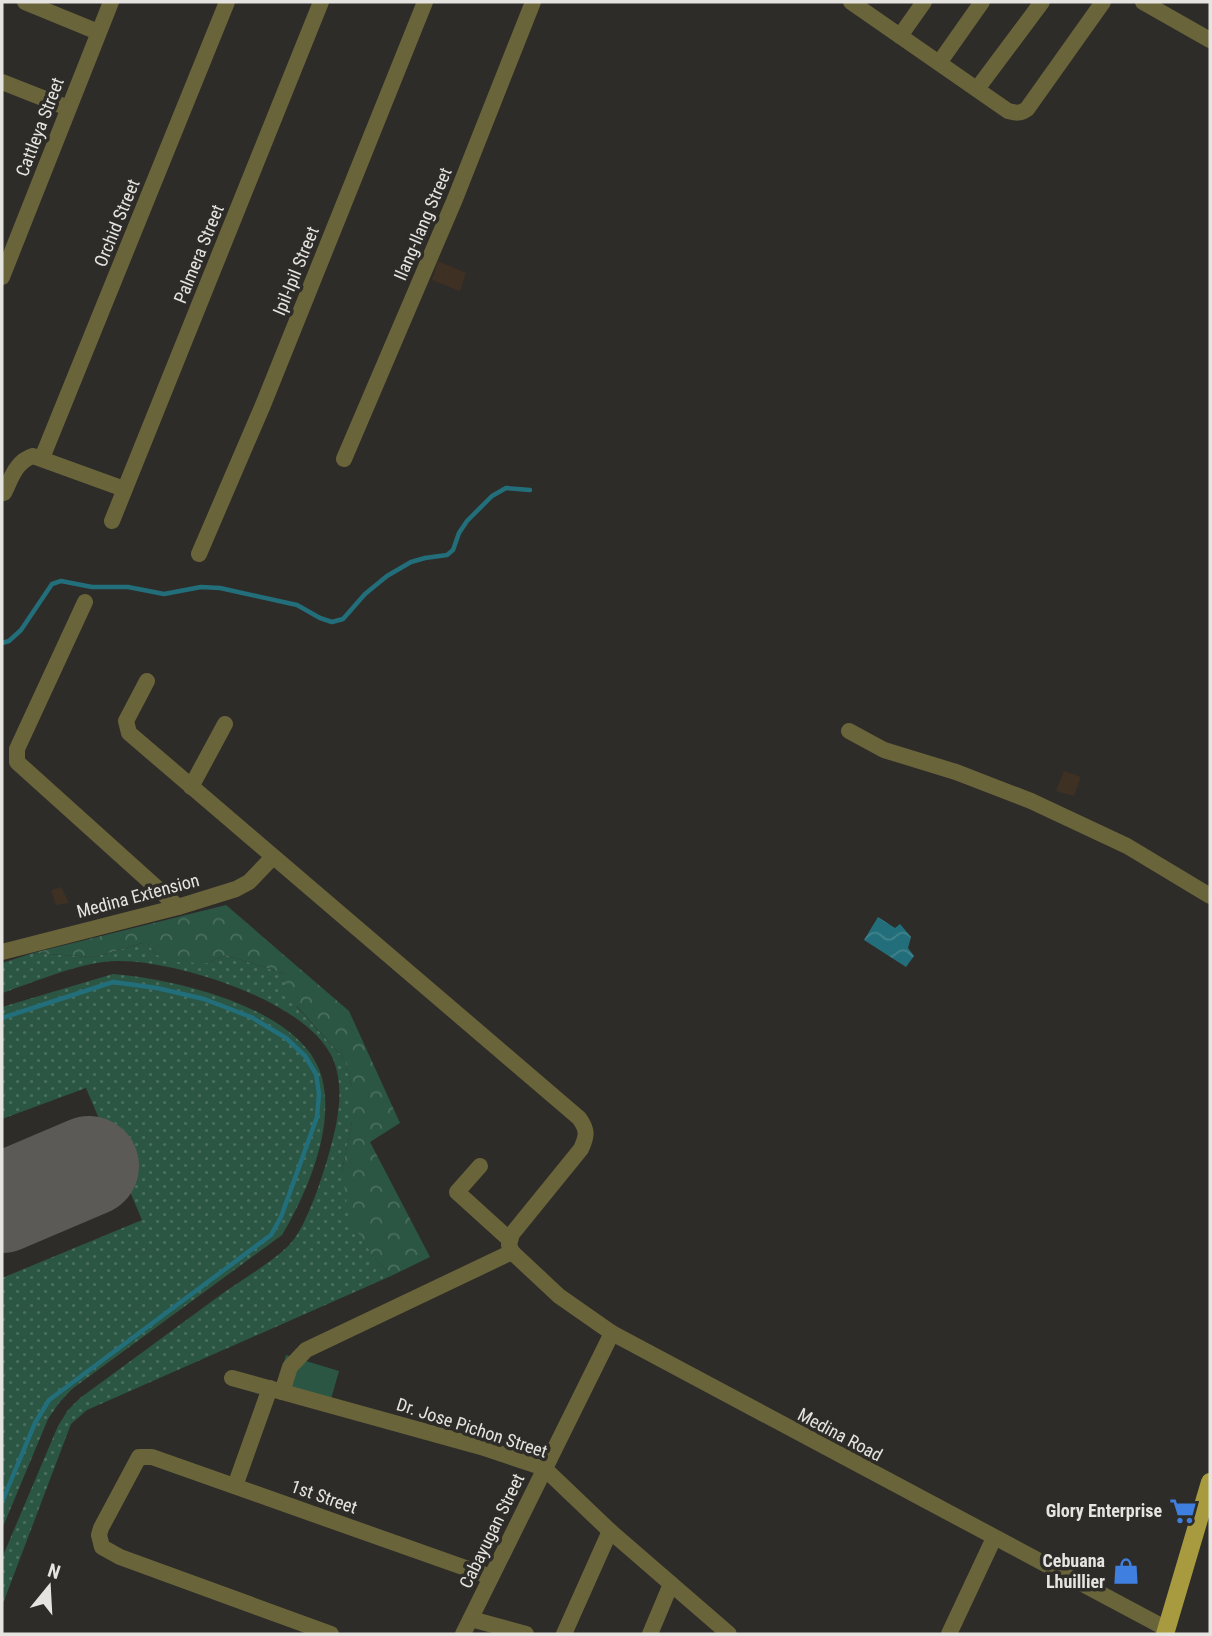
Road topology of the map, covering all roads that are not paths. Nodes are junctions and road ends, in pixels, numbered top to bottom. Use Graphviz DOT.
graph roads {
  1 [pos="24,2"];
  2 [pos="111,2"];
  3 [pos="227,2"];
  4 [pos="321,2"];
  5 [pos="425,2"];
  6 [pos="533,2"];
  7 [pos="924,2"];
  8 [pos="982,2"];
  9 [pos="1042,2"];
  10 [pos="1104,2"];
  11 [pos="1143,2"];
  12 [pos="856,3"];
  13 [pos="98,32"];
  14 [pos="900,36"];
  15 [pos="1210,40"];
  16 [pos="939,62"];
  17 [pos="2,82"];
  18 [pos="977,89"];
  19 [pos="68,108"];
  20 [pos="2,277"];
  21 [pos="42,458"];
  22 [pos="344,459"];
  23 [pos="124,489"];
  24 [pos="4,493"];
  25 [pos="112,521"];
  26 [pos="199,554"];
  27 [pos="85,602"];
  28 [pos="147,681"];
  29 [pos="225,724"];
  30 [pos="849,731"];
  31 [pos="191,787"];
  32 [pos="272,858"];
  33 [pos="1210,896"];
  34 [pos="178,907"];
  35 [pos="2,952"];
  36 [pos="480,1166"];
  37 [pos="511,1246"];
  38 [pos="612,1333"];
  39 [pos="232,1378"];
  40 [pos="276,1390"];
  41 [pos="544,1468"];
  42 [pos="1210,1482"];
  43 [pos="235,1486"];
  44 [pos="610,1531"];
  45 [pos="995,1538"];
  46 [pos="491,1577"];
  47 [pos="671,1584"];
  48 [pos="467,1627"];
  49 [pos="1166,1631"];
  50 [pos="331,1634"];
  51 [pos="526,1634"];
  52 [pos="564,1634"];
  53 [pos="650,1634"];
  54 [pos="729,1634"];
  55 [pos="949,1634"];
  1 -- 13 [label="street"];
  2 -- 13 [label="street, Cattleya Street"];
  3 -- 21 [label="street, Orchid Street"];
  4 -- 23 [label="street, Palmera Street"];
  5 -- 26 [label="street, Ipil-Ipil Street"];
  6 -- 22 [label="street, Ilang-Ilang Street"];
  7 -- 14 [label="street"];
  8 -- 16 [label="street"];
  9 -- 18 [label="street"];
  10 -- 18 [label="street"];
  11 -- 15 [label="street"];
  12 -- 14 [label="street"];
  13 -- 19 [label="street, Cattleya Street"];
  14 -- 16 [label="street"];
  16 -- 18 [label="street"];
  17 -- 19 [label="street"];
  19 -- 20 [label="street, Cattleya Street"];
  21 -- 23 [label="street"];
  21 -- 24 [label="street"];
  23 -- 25 [label="street, Palmera Street"];
  27 -- 34 [label="street"];
  28 -- 31 [label="street"];
  29 -- 31 [label="street"];
  30 -- 33 [label="street"];
  31 -- 32 [label="street"];
  32 -- 34 [label="street, Medina Extension"];
  32 -- 37 [label="street"];
  34 -- 35 [label="street, Medina Extension"];
  36 -- 37 [label="street, Medina Road"];
  37 -- 38 [label="street, Medina Road"];
  37 -- 40 [label="street"];
  38 -- 41 [label="street, Cabayugan Street"];
  38 -- 45 [label="street, Medina Road"];
  39 -- 40 [label="street, Dr. Jose Pichon Street"];
  40 -- 41 [label="street, Dr. Jose Pichon Street"];
  40 -- 43 [label="street"];
  41 -- 44 [label="street, Dr. Jose Pichon Street"];
  41 -- 46 [label="street, Cabayugan Street"];
  42 -- 49 [label="main road"];
  43 -- 46 [label="street, 1st Street"];
  43 -- 50 [label="street, 1st Street"];
  44 -- 47 [label="street, Dr. Jose Pichon Street"];
  44 -- 52 [label="street"];
  45 -- 49 [label="street, Medina Road"];
  45 -- 55 [label="street"];
  46 -- 48 [label="street, Cabayugan Street"];
  47 -- 53 [label="street"];
  47 -- 54 [label="street, Dr. Jose Pichon Street"];
  48 -- 51 [label="street"];
}
